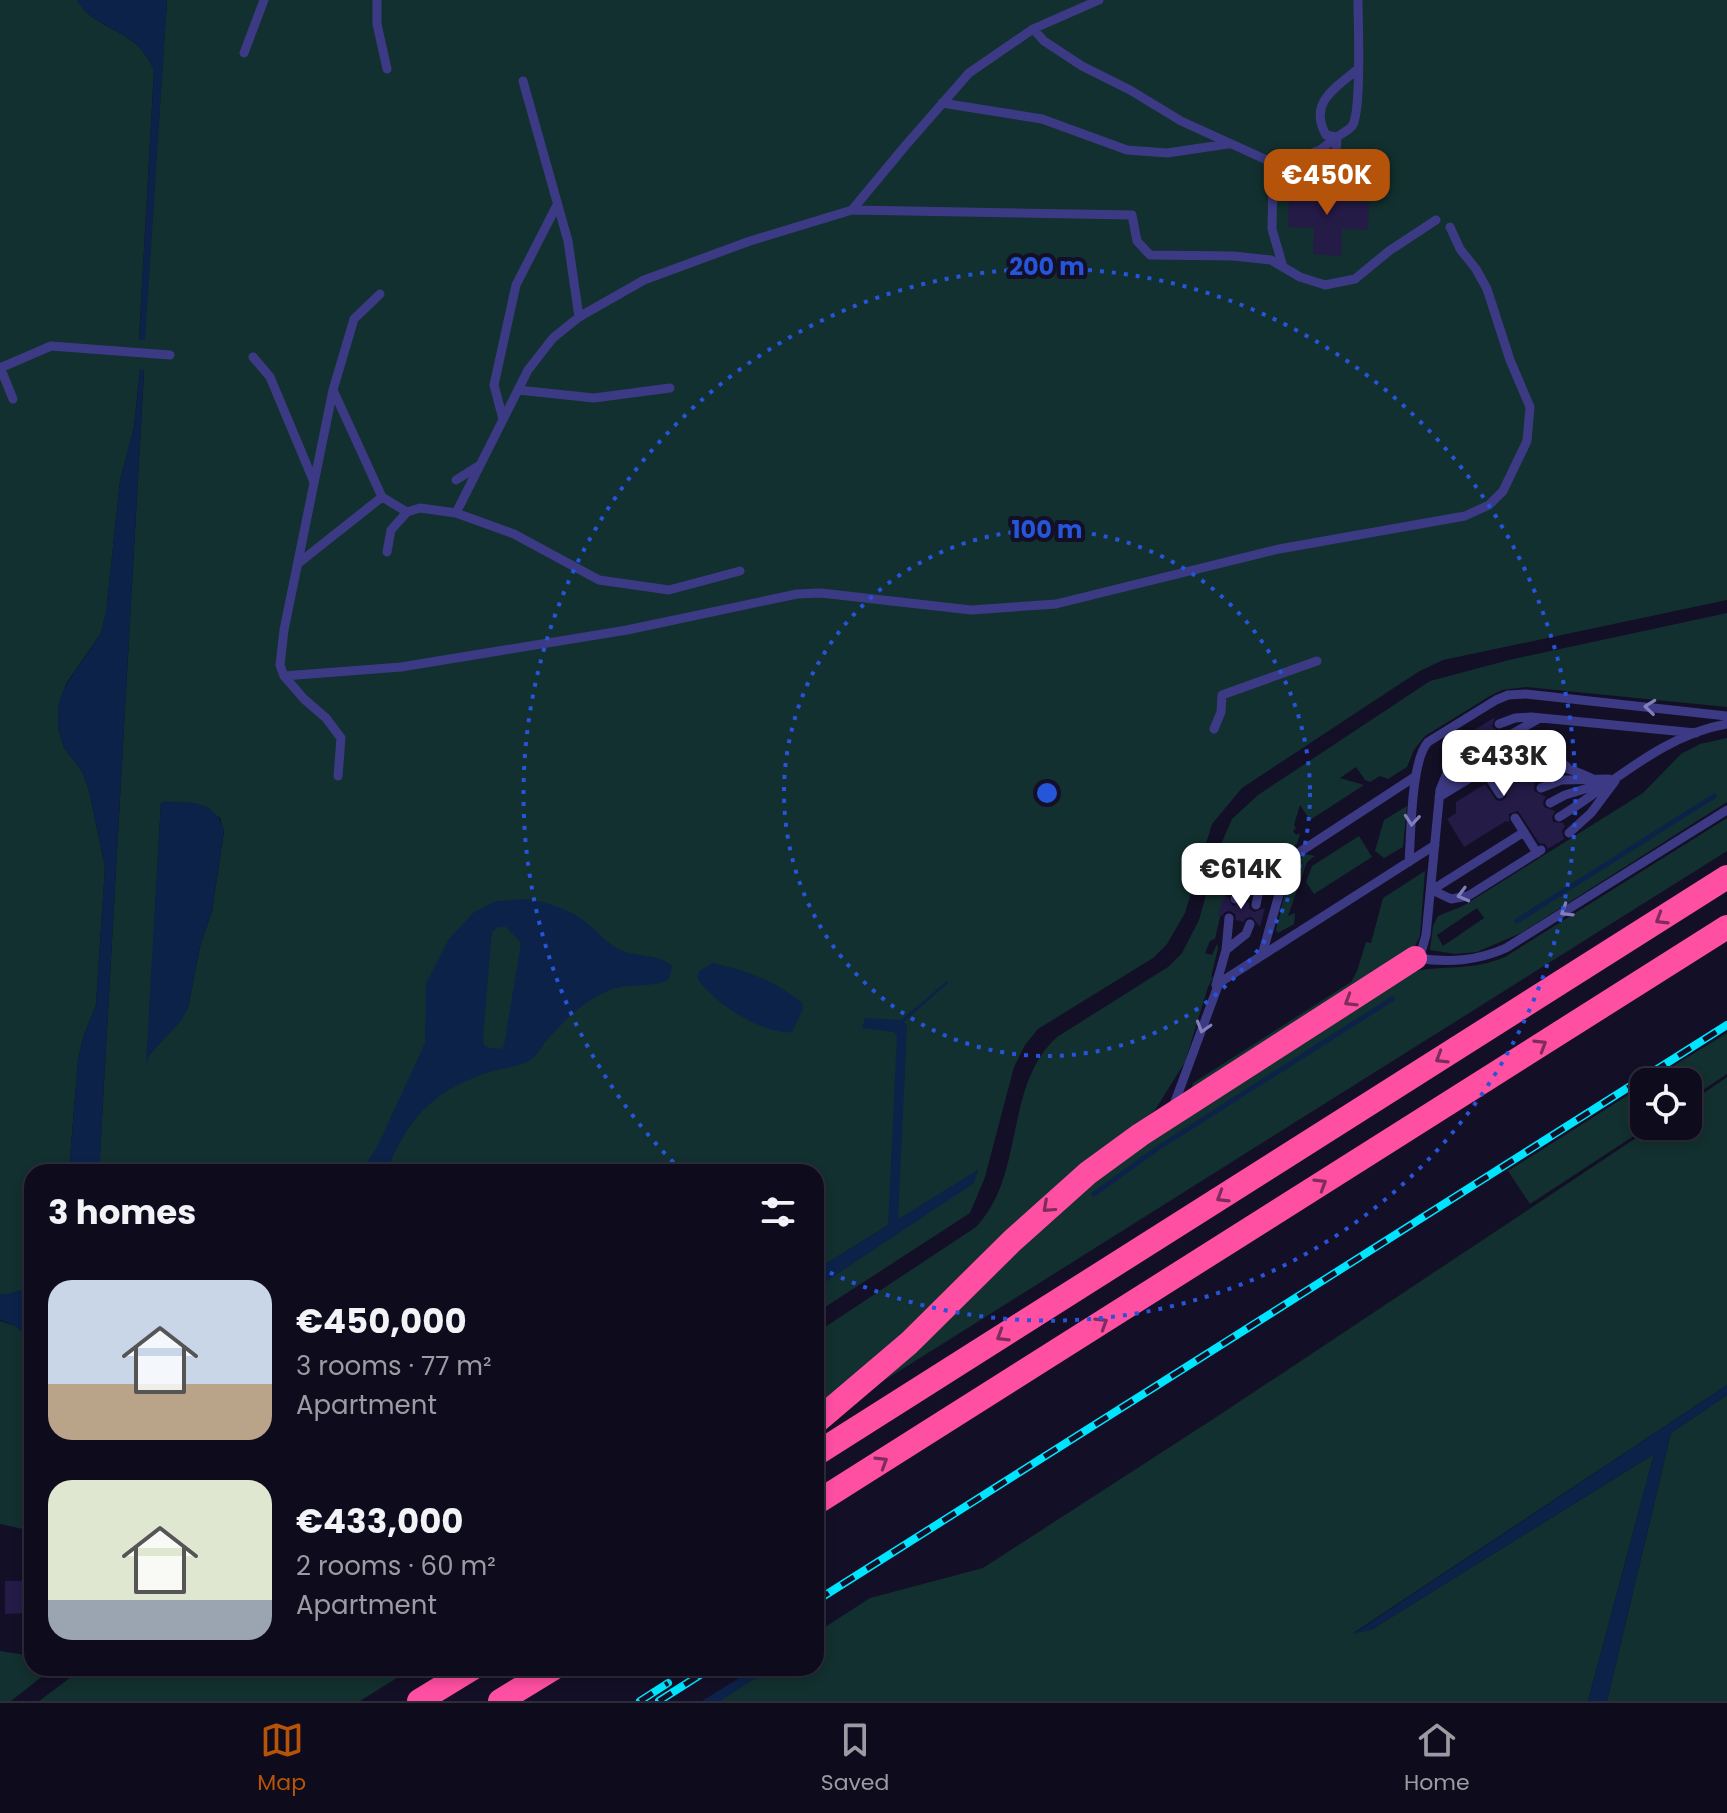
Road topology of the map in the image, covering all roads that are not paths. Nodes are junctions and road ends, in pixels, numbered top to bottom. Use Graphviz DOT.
graph roads {
  1 [pos="264,0"];
  2 [pos="377,0"];
  3 [pos="1099,0"];
  4 [pos="1358,0"];
  5 [pos="1033,29"];
  6 [pos="244,53"];
  7 [pos="387,69"];
  8 [pos="1358,69"];
  9 [pos="523,81"];
  10 [pos="942,103"];
  11 [pos="1337,137"];
  12 [pos="1228,144"];
  13 [pos="1280,166"];
  14 [pos="1335,174"];
  15 [pos="557,205"];
  16 [pos="852,210"];
  17 [pos="1436,220"];
  18 [pos="1450,227"];
  19 [pos="1283,267"];
  20 [pos="380,294"];
  21 [pos="579,317"];
  22 [pos="170,355"];
  23 [pos="253,357"];
  24 [pos="0,368"];
  25 [pos="670,388"];
  26 [pos="333,390"];
  27 [pos="518,390"];
  28 [pos="13,399"];
  29 [pos="503,419"];
  30 [pos="480,465"];
  31 [pos="456,480"];
  32 [pos="314,482"];
  33 [pos="382,497"];
  34 [pos="407,512"];
  35 [pos="456,513"];
  36 [pos="387,552"];
  37 [pos="300,563"];
  38 [pos="740,571"];
  39 [pos="1317,661"];
  40 [pos="284,676"];
  41 [pos="1727,716"];
  42 [pos="1545,719"];
  43 [pos="1499,724"];
  44 [pos="1727,724"];
  45 [pos="1214,729"];
  46 [pos="1696,733"];
  47 [pos="1507,737"];
  48 [pos="1471,742"];
  49 [pos="1515,749"];
  50 [pos="1480,755"];
  51 [pos="1523,761"];
  52 [pos="1570,769"];
  53 [pos="1531,773"];
  54 [pos="1623,773"];
  55 [pos="338,776"];
  56 [pos="1416,776"];
  57 [pos="1598,781"];
  58 [pos="1541,788"];
  59 [pos="1501,793"];
  60 [pos="1439,797"];
  61 [pos="1550,803"];
  62 [pos="1727,810"];
  63 [pos="1559,817"];
  64 [pos="1569,833"];
  65 [pos="1435,845"];
  66 [pos="1302,848"];
  67 [pos="1409,862"];
  68 [pos="1272,867"];
  69 [pos="1727,877"];
  70 [pos="1432,890"];
  71 [pos="1235,899"];
  72 [pos="1256,905"];
  73 [pos="1229,918"];
  74 [pos="1250,924"];
  75 [pos="1727,927"];
  76 [pos="1225,953"];
  77 [pos="1262,955"];
  78 [pos="1415,958"];
  79 [pos="1212,996"];
  80 [pos="1168,1117"];
  81 [pos="824,1415"];
  82 [pos="824,1449"];
  83 [pos="824,1498"];
  84 [pos="460,1676"];
  85 [pos="541,1676"];
  86 [pos="419,1701"];
  87 [pos="500,1701"];
  1 -- 6 [label="lane"];
  2 -- 7 [label="lane"];
  3 -- 5 [label="lane"];
  4 -- 8 [label="lane"];
  5 -- 10 [label="lane"];
  5 -- 12 [label="lane"];
  8 -- 11 [label="lane"];
  8 -- 11 [label="lane"];
  9 -- 15 [label="lane"];
  10 -- 12 [label="lane"];
  10 -- 16 [label="lane"];
  11 -- 13 [label="lane"];
  11 -- 14 [label="lane"];
  12 -- 13 [label="lane"];
  13 -- 19 [label="lane"];
  15 -- 21 [label="lane"];
  15 -- 29 [label="lane"];
  16 -- 19 [label="lane"];
  16 -- 21 [label="lane"];
  17 -- 19 [label="lane"];
  18 -- 40 [label="lane"];
  20 -- 26 [label="lane"];
  21 -- 27 [label="lane"];
  22 -- 24 [label="lane"];
  23 -- 32 [label="lane"];
  24 -- 28 [label="lane"];
  25 -- 27 [label="lane"];
  26 -- 32 [label="lane"];
  26 -- 33 [label="lane"];
  27 -- 29 [label="lane"];
  29 -- 30 [label="lane"];
  30 -- 31 [label="lane"];
  30 -- 35 [label="lane"];
  32 -- 37 [label="lane"];
  33 -- 34 [label="lane"];
  33 -- 37 [label="lane"];
  34 -- 35 [label="lane"];
  34 -- 36 [label="lane"];
  35 -- 38 [label="lane"];
  37 -- 40 [label="lane"];
  39 -- 45 [label="lane"];
  40 -- 55 [label="lane"];
  41 -- 56 [label="lane, one-way"];
  42 -- 43 [label="lane"];
  42 -- 46 [label="lane"];
  42 -- 47 [label="lane"];
  44 -- 46 [label="lane"];
  46 -- 54 [label="lane"];
  48 -- 60 [label="lane"];
  49 -- 52 [label="lane"];
  50 -- 60 [label="lane"];
  51 -- 52 [label="lane"];
  52 -- 53 [label="lane"];
  52 -- 57 [label="lane"];
  54 -- 57 [label="lane"];
  54 -- 61 [label="lane"];
  54 -- 63 [label="lane"];
  54 -- 64 [label="lane"];
  56 -- 66 [label="lane"];
  56 -- 67 [label="lane, one-way"];
  57 -- 58 [label="lane"];
  59 -- 60 [label="lane"];
  60 -- 65 [label="lane"];
  62 -- 78 [label="lane, one-way"];
  65 -- 67 [label="lane"];
  65 -- 70 [label="lane"];
  66 -- 68 [label="lane"];
  66 -- 77 [label="lane"];
  67 -- 77 [label="lane"];
  68 -- 71 [label="lane"];
  68 -- 72 [label="lane"];
  69 -- 82 [label="highway, one-way"];
  70 -- 70 [label="lane, one-way"];
  70 -- 78 [label="lane"];
  73 -- 76 [label="lane"];
  74 -- 76 [label="lane"];
  83 -- 75 [label="highway, one-way"];
  76 -- 79 [label="lane"];
  77 -- 79 [label="lane"];
  78 -- 80 [label="highway, one-way"];
  79 -- 80 [label="lane, one-way"];
  80 -- 81 [label="highway, one-way"];
  84 -- 86 [label="highway"];
  85 -- 87 [label="highway"];
}
